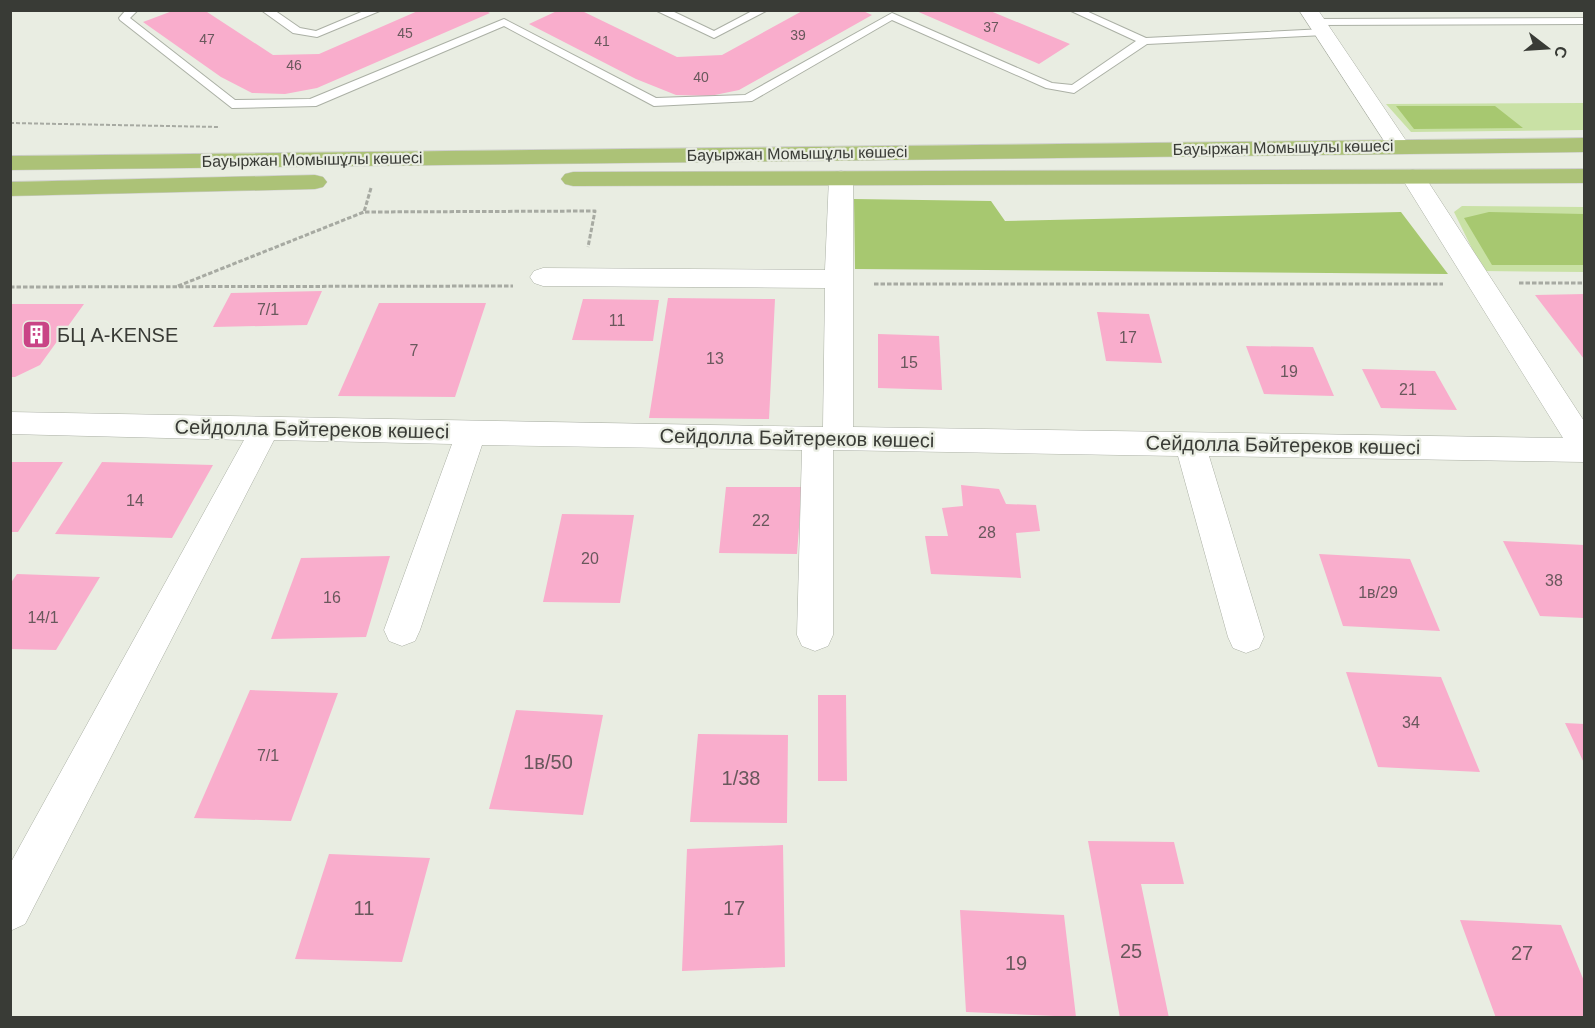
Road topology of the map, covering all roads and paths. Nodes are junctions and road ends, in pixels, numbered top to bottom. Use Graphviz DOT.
graph roads {
  1 [pos="133,10"];
  2 [pos="266,10"];
  3 [pos="377,10"];
  4 [pos="509,10"];
  5 [pos="660,10"];
  6 [pos="764,10"];
  7 [pos="1074,10"];
  8 [pos="892,13"];
  9 [pos="1316,21"];
  10 [pos="1584,21"];
  11 [pos="504,22"];
  12 [pos="1144,41"];
  13 [pos="1398,145"];
  14 [pos="1584,145"];
  15 [pos="10,154"];
  16 [pos="82,162"];
  17 [pos="10,163"];
  18 [pos="1584,176"];
  19 [pos="1413,177"];
  20 [pos="841,178"];
  21 [pos="373,180"];
  22 [pos="83,188"];
  23 [pos="10,189"];
  24 [pos="10,198"];
  25 [pos="364,212"];
  26 [pos="543,277"];
  27 [pos="582,277"];
  28 [pos="838,279"];
  29 [pos="175,287"];
  30 [pos="10,423"];
  31 [pos="267,427"];
  32 [pos="471,433"];
  33 [pos="828,438"];
  34 [pos="1191,444"];
  35 [pos="1584,448"];
  36 [pos="402,630"];
  37 [pos="815,635"];
  38 [pos="1246,637"];
  39 [pos="10,909"];
  1 -- 11 [label="lane"];
  2 -- 3 [label="lane"];
  4 -- 11 [label="lane"];
  5 -- 6 [label="lane"];
  7 -- 12 [label="lane"];
  8 -- 11 [label="lane"];
  8 -- 12 [label="lane"];
  9 -- 10 [label="lane"];
  9 -- 12 [label="lane"];
  9 -- 13 [label="street"];
  13 -- 14 [label="main road, Бауыржан Момышұлы көшесі"];
  13 -- 16 [label="main road, Бауыржан Момышұлы көшесі"];
  15 -- 16 [label="main road"];
  16 -- 17 [label="main road, Бауыржан Момышұлы көшесі"];
  18 -- 19 [label="main road, Бауыржан Момышұлы көшесі"];
  19 -- 20 [label="main road, Бауыржан Момышұлы көшесі"];
  19 -- 35 [label="street"];
  20 -- 21 [label="main road, Бауыржан Момышұлы көшесі"];
  20 -- 28 [label="street"];
  21 -- 22 [label="main road, Бауыржан Момышұлы көшесі"];
  21 -- 25 [label="path"];
  22 -- 23 [label="main road, Бауыржан Момышұлы көшесі"];
  22 -- 24 [label="main road"];
  25 -- 27 [label="path"];
  25 -- 29 [label="path"];
  26 -- 27 [label="street"];
  27 -- 28 [label="street"];
  28 -- 33 [label="street"];
  30 -- 31 [label="street, Сейдолла Бәйтереков көшесі"];
  31 -- 32 [label="street, Сейдолла Бәйтереков көшесі"];
  31 -- 39 [label="street"];
  32 -- 33 [label="street, Сейдолла Бәйтереков көшесі"];
  32 -- 36 [label="street"];
  33 -- 34 [label="street, Сейдолла Бәйтереков көшесі"];
  33 -- 37 [label="street"];
  34 -- 35 [label="street, Сейдолла Бәйтереков көшесі"];
  34 -- 38 [label="street"];
}
